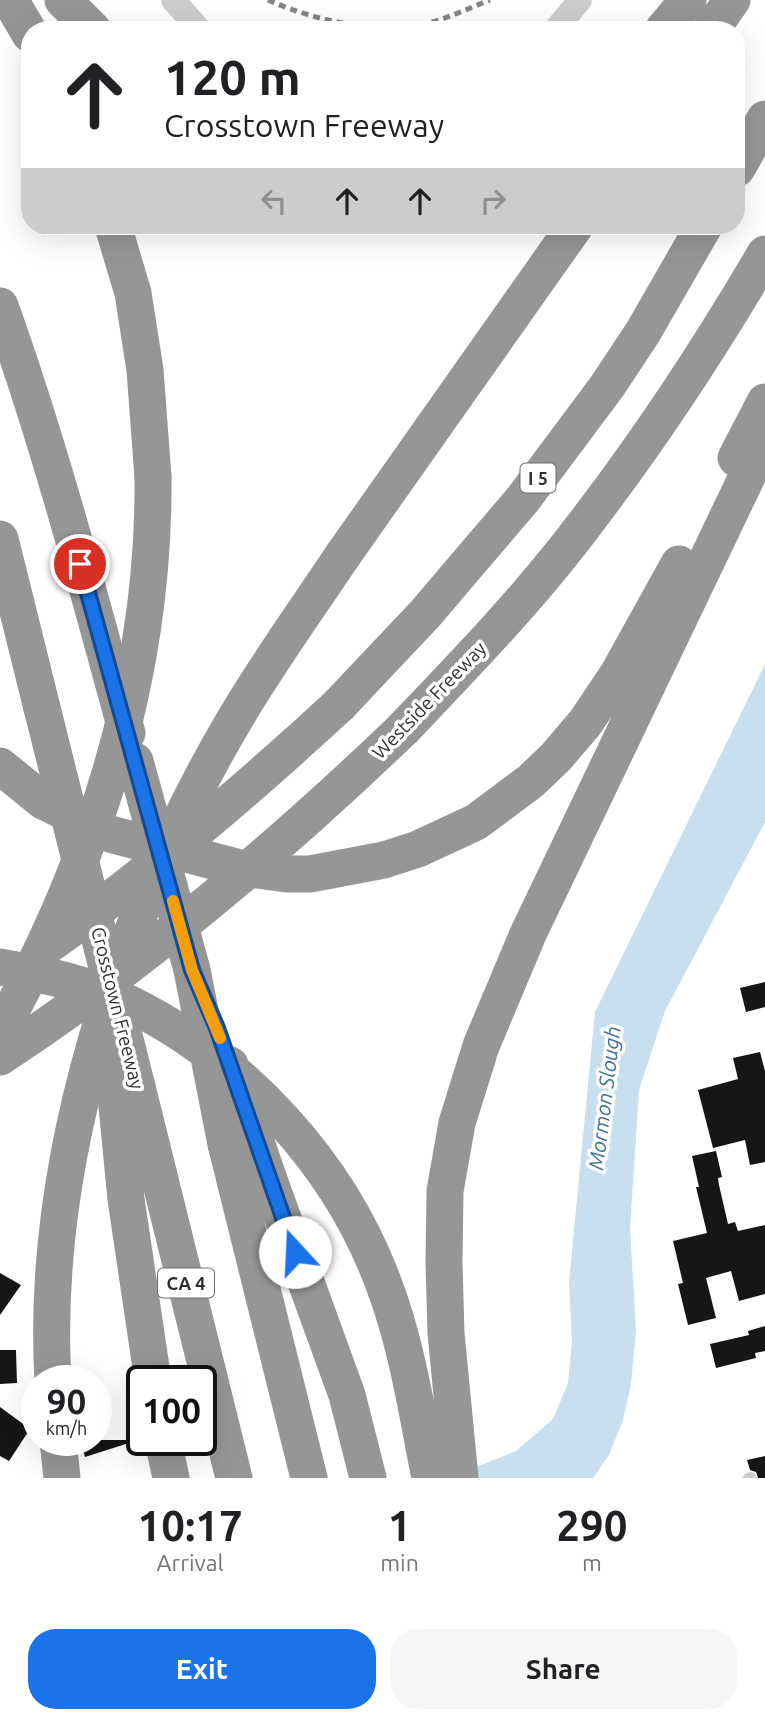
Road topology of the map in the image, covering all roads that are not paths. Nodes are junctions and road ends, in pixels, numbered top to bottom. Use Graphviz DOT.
graph roads {
  1 [pos="10,0"];
  2 [pos="63,0"];
  3 [pos="173,0"];
  4 [pos="580,0"];
  5 [pos="688,0"];
  6 [pos="732,0"];
  7 [pos="22,21"];
  8 [pos="84,21"];
  9 [pos="192,21"];
  10 [pos="562,21"];
  11 [pos="670,21"];
  12 [pos="717,21"];
  13 [pos="765,119"];
  14 [pos="745,154"];
  15 [pos="116,235"];
  16 [pos="569,235"];
  17 [pos="699,235"];
  18 [pos="765,254"];
  19 [pos="0,306"];
  20 [pos="765,402"];
  21 [pos="765,439"];
  22 [pos="0,539"];
  23 [pos="0,766"];
  24 [pos="0,967"];
  25 [pos="192,970"];
  26 [pos="0,979"];
  27 [pos="0,1031"];
  28 [pos="0,1057"];
  29 [pos="126,1082"];
  30 [pos="53,1365"];
  31 [pos="151,1365"];
  32 [pos="60,1456"];
  33 [pos="166,1456"];
  34 [pos="443,1465"];
  35 [pos="62,1478"];
  36 [pos="171,1478"];
  37 [pos="234,1478"];
  38 [pos="309,1478"];
  39 [pos="369,1478"];
  1 -- 7 [label="highway"];
  2 -- 8 [label="highway"];
  3 -- 9 [label="street"];
  4 -- 10 [label="street"];
  5 -- 11 [label="highway"];
  6 -- 12 [label="highway"];
  13 -- 14 [label="highway"];
  15 -- 27 [label="highway, bridge"];
  16 -- 30 [label="highway, bridge"];
  17 -- 26 [label="highway, I 5, bridge"];
  18 -- 28 [label="highway, Westside Freeway, bridge"];
  19 -- 25 [label="highway, bridge"];
  20 -- 23 [label="highway"];
  21 -- 34 [label="highway"];
  22 -- 29 [label="highway, Crosstown Freeway, bridge"];
  24 -- 34 [label="highway"];
  25 -- 38 [label="highway, bridge"];
  25 -- 39 [label="highway, bridge"];
  29 -- 31 [label="highway"];
  29 -- 37 [label="highway, Crosstown Freeway / CA 4"];
  32 -- 35 [label="highway"];
  33 -- 36 [label="highway"];
}
